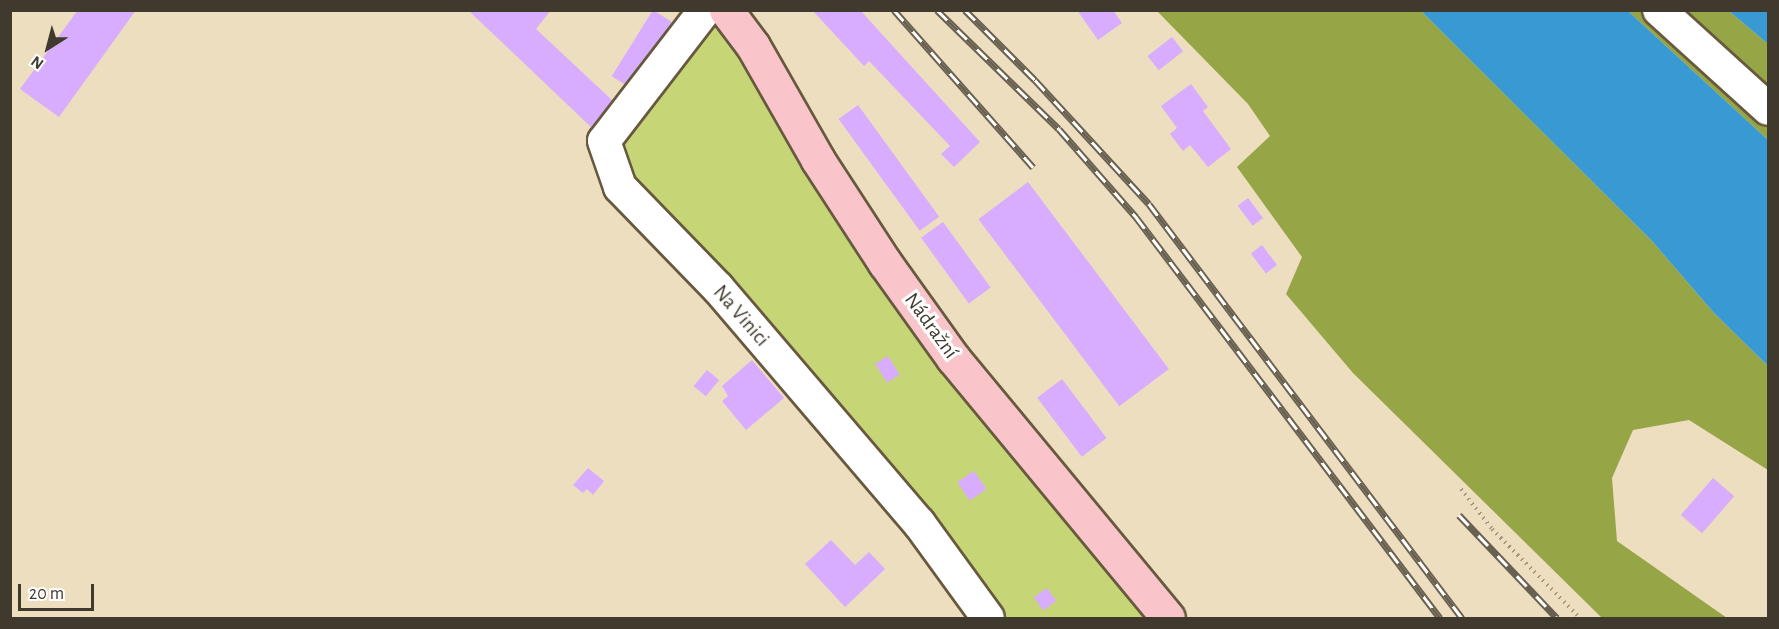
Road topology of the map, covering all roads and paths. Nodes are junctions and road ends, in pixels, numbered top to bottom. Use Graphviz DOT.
graph roads {
  1 [pos="705,10"];
  2 [pos="726,10"];
  3 [pos="1659,10"];
  4 [pos="1768,109"];
  5 [pos="1461,489"];
  6 [pos="988,618"];
  7 [pos="1168,618"];
  8 [pos="1580,618"];
  1 -- 6 [label="street, Na Vinici"];
  2 -- 7 [label="main road, Nádražní"];
  3 -- 4 [label="street"];
  5 -- 8 [label="path"];
}
